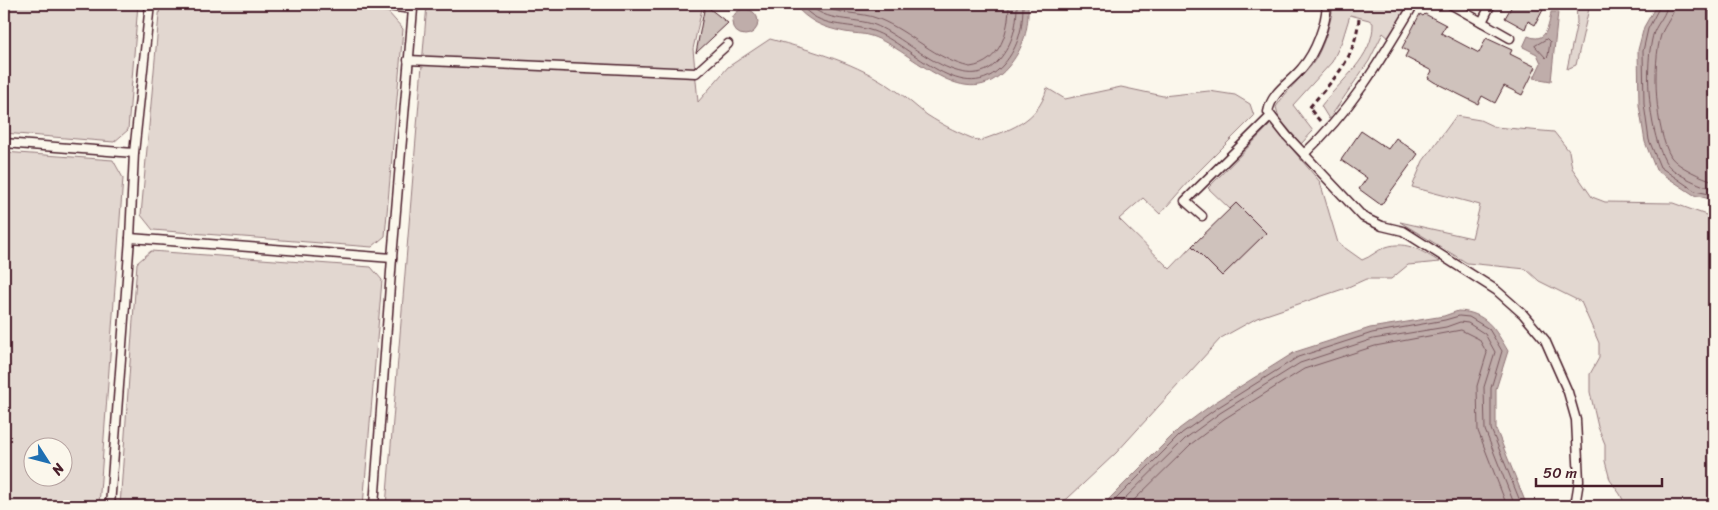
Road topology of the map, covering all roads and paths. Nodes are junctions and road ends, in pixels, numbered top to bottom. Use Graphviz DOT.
graph roads {
  1 [pos="150,4"];
  2 [pos="369,4"];
  3 [pos="1327,4"];
  4 [pos="1414,4"];
  5 [pos="1450,4"];
  6 [pos="1491,4"];
  7 [pos="1359,19"];
  8 [pos="1482,22"];
  9 [pos="1510,38"];
  10 [pos="728,44"];
  11 [pos="408,60"];
  12 [pos="1271,116"];
  13 [pos="1328,131"];
  14 [pos="4,143"];
  15 [pos="134,153"];
  16 [pos="1304,154"];
  17 [pos="1202,216"];
  18 [pos="130,238"];
  19 [pos="392,258"];
  20 [pos="110,506"];
  21 [pos="374,506"];
  22 [pos="1575,506"];
  1 -- 15 [label="lane"];
  2 -- 11 [label="lane"];
  3 -- 12 [label="lane"];
  4 -- 13 [label="lane"];
  5 -- 8 [label="lane"];
  6 -- 8 [label="lane"];
  7 -- 13 [label="path"];
  8 -- 9 [label="lane"];
  10 -- 11 [label="lane"];
  11 -- 19 [label="lane"];
  12 -- 16 [label="lane"];
  12 -- 17 [label="lane"];
  13 -- 16 [label="lane"];
  14 -- 15 [label="lane"];
  15 -- 18 [label="lane"];
  16 -- 22 [label="lane"];
  18 -- 19 [label="lane"];
  18 -- 20 [label="lane"];
  19 -- 21 [label="lane"];
}
